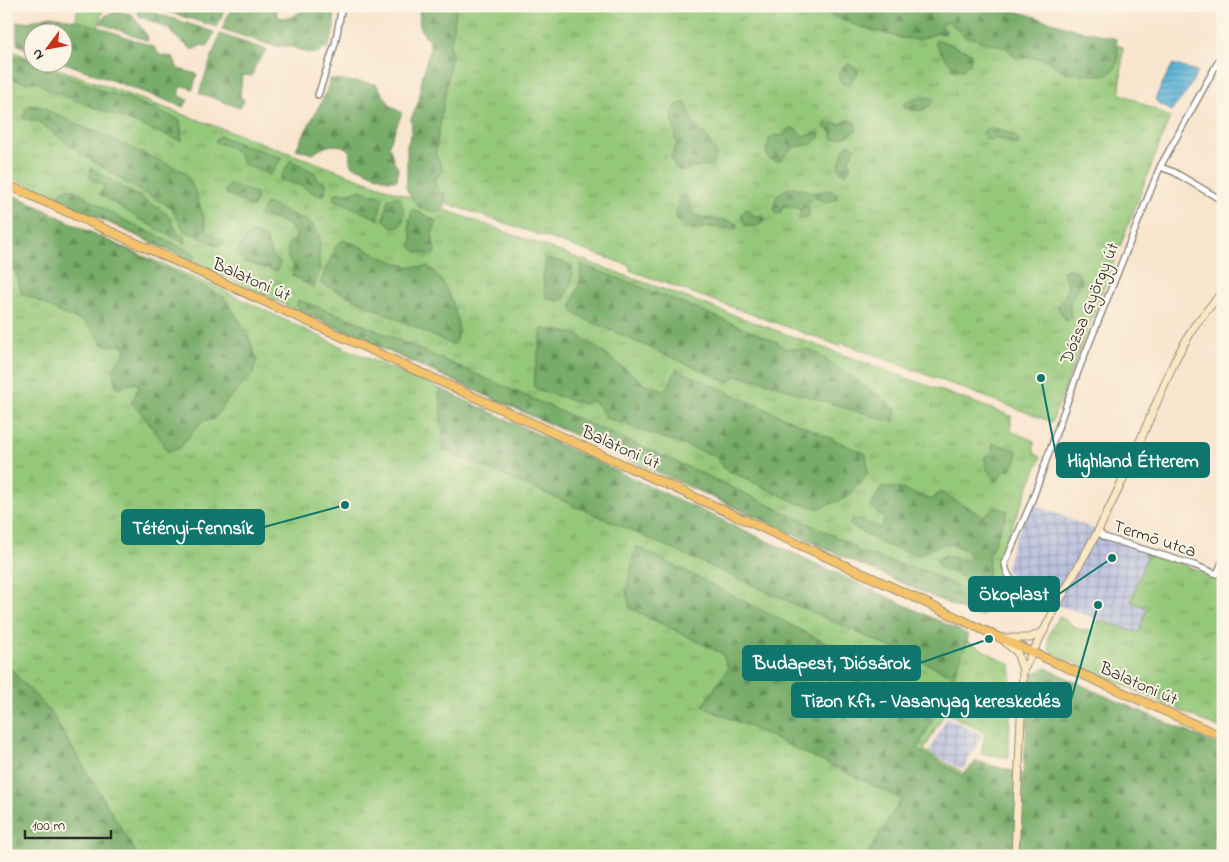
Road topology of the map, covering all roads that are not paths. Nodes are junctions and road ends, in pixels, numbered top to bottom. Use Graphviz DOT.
graph roads {
  1 [pos="342,6"];
  2 [pos="1210,6"];
  3 [pos="1223,10"];
  4 [pos="1223,53"];
  5 [pos="318,95"];
  6 [pos="1160,167"];
  7 [pos="6,184"];
  8 [pos="1223,201"];
  9 [pos="1223,291"];
  10 [pos="1098,531"];
  11 [pos="1223,560"];
  12 [pos="1057,605"];
  13 [pos="1044,630"];
  14 [pos="998,637"];
  15 [pos="1033,652"];
  16 [pos="1023,671"];
  17 [pos="1223,737"];
  18 [pos="1015,856"];
  1 -- 5 [label="street"];
  2 -- 3 [label="street"];
  4 -- 6 [label="street, Dózsa György út"];
  6 -- 8 [label="street"];
  6 -- 12 [label="street, Dózsa György út"];
  7 -- 14 [label="main road, Balatoni út"];
  9 -- 10 [label="street"];
  10 -- 11 [label="street, Termő utca"];
  10 -- 12 [label="street"];
  12 -- 13 [label="street"];
  13 -- 14 [label="street"];
  13 -- 15 [label="street"];
  14 -- 15 [label="main road, Balatoni út"];
  14 -- 16 [label="street"];
  15 -- 16 [label="street"];
  15 -- 17 [label="main road, Balatoni út"];
  16 -- 18 [label="street"];
}
